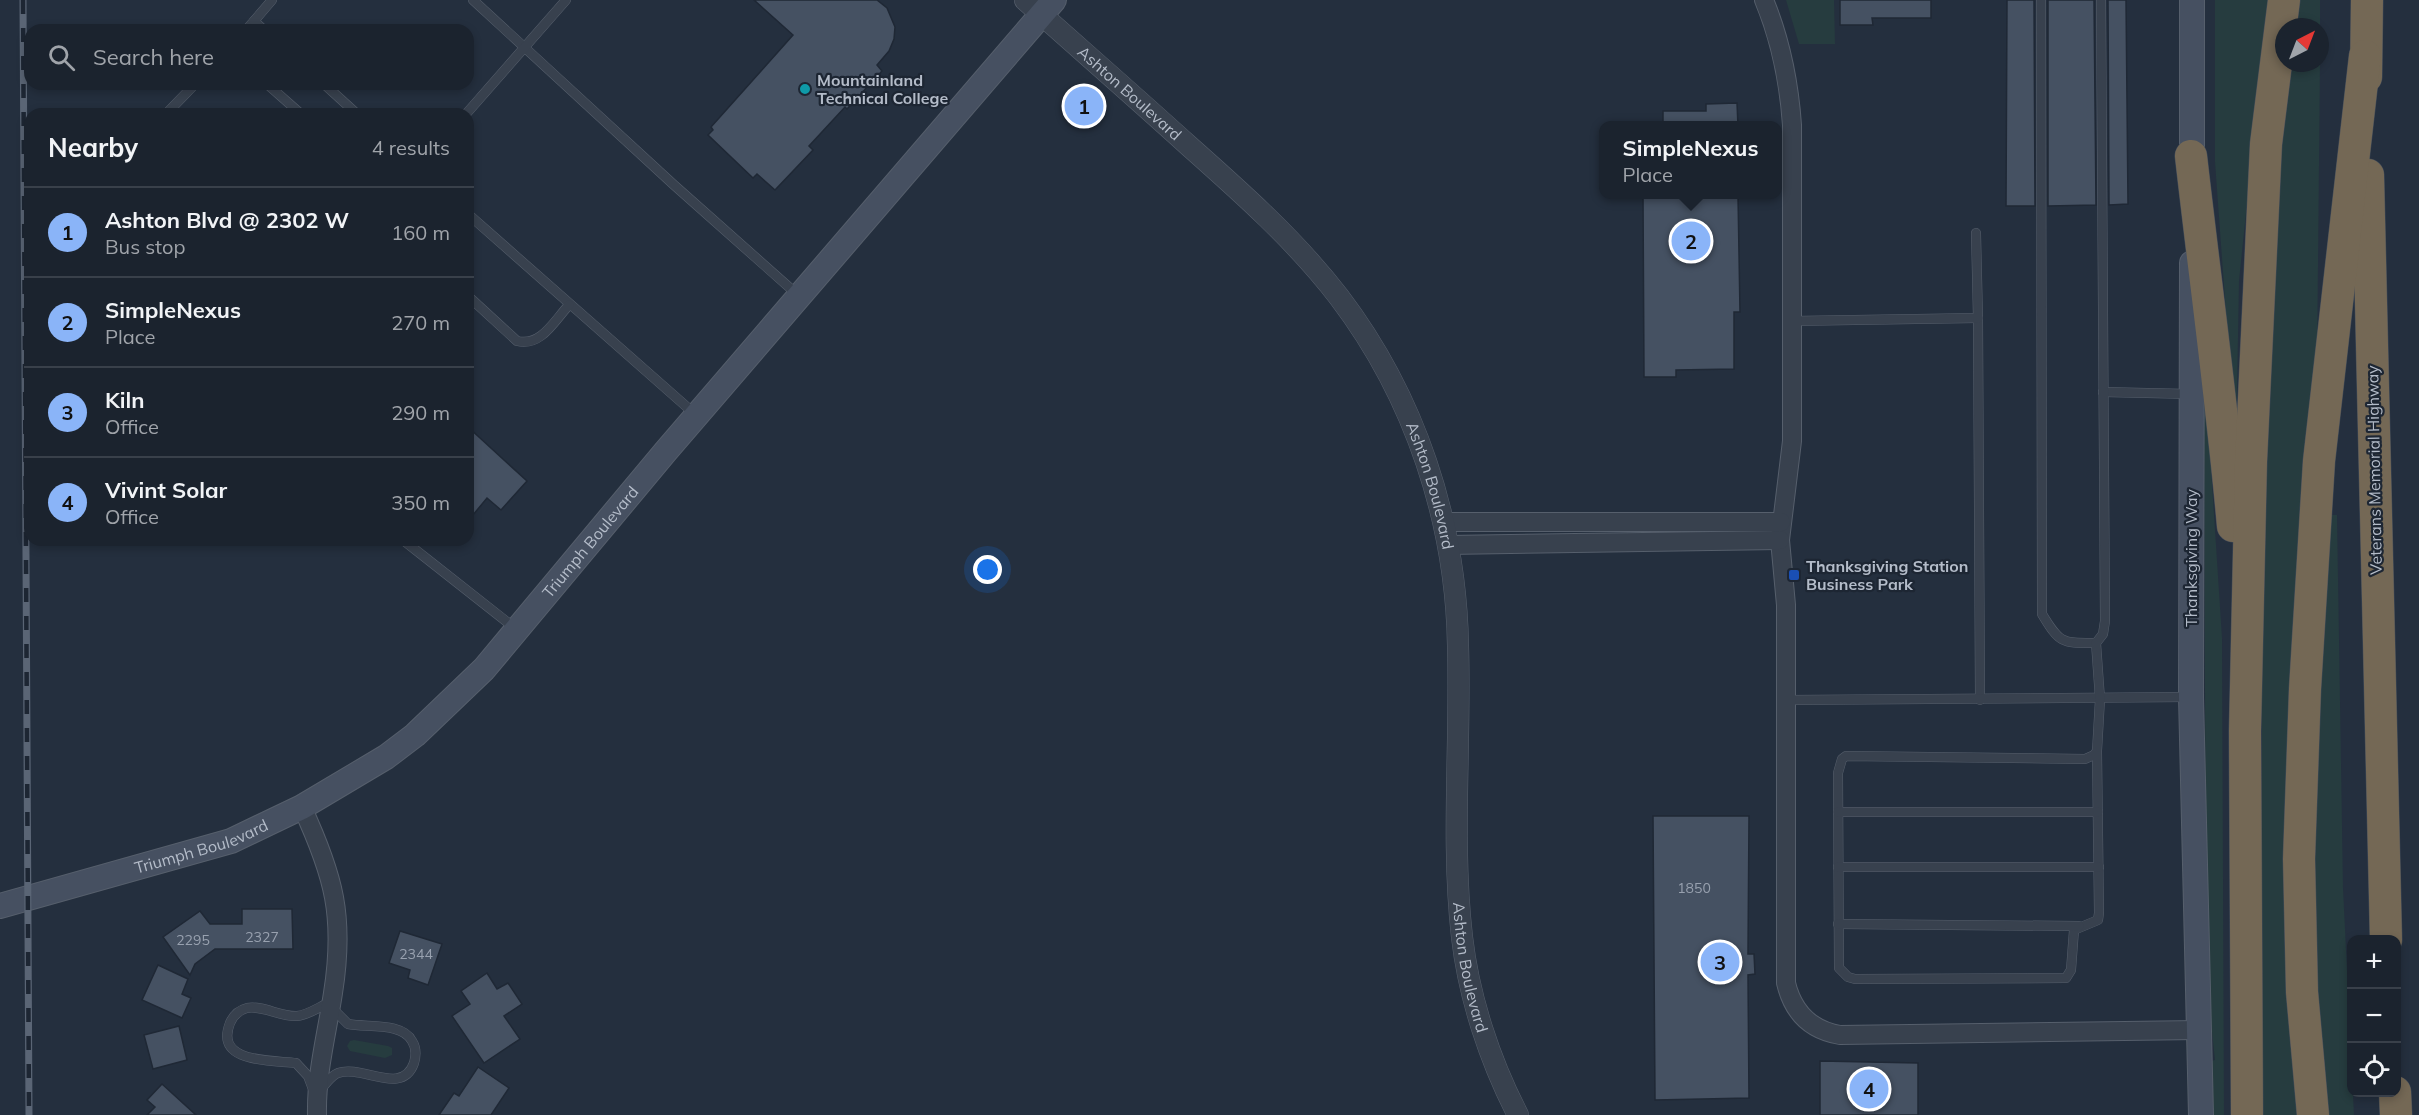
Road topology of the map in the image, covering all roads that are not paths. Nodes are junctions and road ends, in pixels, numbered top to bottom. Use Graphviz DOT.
graph roads {
  1 [pos="272,0"];
  2 [pos="473,0"];
  3 [pos="566,0"];
  4 [pos="1764,0"];
  5 [pos="2041,0"];
  6 [pos="2101,0"];
  7 [pos="2192,0"];
  8 [pos="2284,0"];
  9 [pos="2367,0"];
  10 [pos="1040,5"];
  11 [pos="254,21"];
  12 [pos="251,24"];
  13 [pos="257,24"];
  14 [pos="525,47"];
  15 [pos="2365,56"];
  16 [pos="189,90"];
  17 [pos="274,90"];
  18 [pos="331,90"];
  19 [pos="172,108"];
  20 [pos="293,108"];
  21 [pos="350,108"];
  22 [pos="471,108"];
  23 [pos="2192,156"];
  24 [pos="474,219"];
  25 [pos="1976,233"];
  26 [pos="799,296"];
  27 [pos="474,302"];
  28 [pos="568,305"];
  29 [pos="1978,318"];
  30 [pos="1792,321"];
  31 [pos="2103,392"];
  32 [pos="2192,394"];
  33 [pos="696,416"];
  34 [pos="1444,522"];
  35 [pos="1780,531"];
  36 [pos="1448,545"];
  37 [pos="411,546"];
  38 [pos="518,630"];
  39 [pos="2096,643"];
  40 [pos="2191,697"];
  41 [pos="2100,699"];
  42 [pos="1786,700"];
  43 [pos="1980,700"];
  44 [pos="2245,731"];
  45 [pos="2097,751"];
  46 [pos="302,807"];
  47 [pos="1838,812"];
  48 [pos="2098,812"];
  49 [pos="1838,867"];
  50 [pos="2099,867"];
  51 [pos="0,906"];
  52 [pos="1838,924"];
  53 [pos="2079,926"];
  54 [pos="2386,935"];
  55 [pos="331,1002"];
  56 [pos="2198,1030"];
  57 [pos="2395,1097"];
  58 [pos="317,1106"];
  59 [pos="1518,1115"];
  60 [pos="2201,1115"];
  61 [pos="2247,1115"];
  62 [pos="2313,1115"];
  63 [pos="2396,1115"];
  1 -- 11 [label="lane"];
  2 -- 14 [label="lane"];
  3 -- 14 [label="lane"];
  4 -- 30 [label="street"];
  5 -- 39 [label="lane"];
  6 -- 31 [label="lane"];
  7 -- 23 [label="main road, Thanksgiving Way"];
  8 -- 44 [label="highway"];
  9 -- 15 [label="highway, Veterans Memorial Highway"];
  10 -- 26 [label="main road, Triumph Boulevard"];
  10 -- 34 [label="street, Ashton Boulevard"];
  11 -- 12 [label="lane"];
  11 -- 13 [label="lane"];
  14 -- 22 [label="lane"];
  14 -- 26 [label="lane"];
  15 -- 54 [label="highway, Veterans Memorial Highway"];
  15 -- 62 [label="highway"];
  16 -- 19 [label="lane"];
  17 -- 20 [label="lane"];
  18 -- 21 [label="lane"];
  23 -- 32 [label="main road, Thanksgiving Way"];
  23 -- 44 [label="highway"];
  24 -- 28 [label="lane"];
  25 -- 29 [label="lane"];
  26 -- 33 [label="main road, Triumph Boulevard"];
  27 -- 28 [label="lane"];
  28 -- 33 [label="lane"];
  29 -- 30 [label="lane"];
  29 -- 43 [label="lane"];
  30 -- 35 [label="street"];
  31 -- 32 [label="lane"];
  31 -- 39 [label="lane"];
  32 -- 40 [label="main road, Thanksgiving Way"];
  33 -- 38 [label="main road, Triumph Boulevard"];
  34 -- 35 [label="street"];
  34 -- 36 [label="street, Ashton Boulevard"];
  35 -- 36 [label="street"];
  35 -- 42 [label="street"];
  36 -- 59 [label="street, Ashton Boulevard"];
  37 -- 38 [label="lane"];
  38 -- 46 [label="main road, Triumph Boulevard"];
  39 -- 41 [label="lane"];
  40 -- 41 [label="lane"];
  40 -- 56 [label="main road, Thanksgiving Way"];
  41 -- 43 [label="lane"];
  41 -- 45 [label="lane"];
  42 -- 43 [label="lane"];
  42 -- 56 [label="street"];
  44 -- 61 [label="highway"];
  45 -- 47 [label="lane"];
  45 -- 48 [label="lane"];
  46 -- 51 [label="main road, Triumph Boulevard"];
  46 -- 55 [label="street"];
  47 -- 48 [label="lane"];
  47 -- 49 [label="lane"];
  48 -- 50 [label="lane"];
  49 -- 50 [label="lane"];
  49 -- 52 [label="lane"];
  50 -- 53 [label="lane"];
  52 -- 53 [label="lane"];
  52 -- 53 [label="lane"];
  55 -- 58 [label="street"];
  55 -- 58 [label="lane"];
  55 -- 58 [label="lane"];
  56 -- 60 [label="main road, Thanksgiving Way"];
  57 -- 63 [label="highway"];
}
